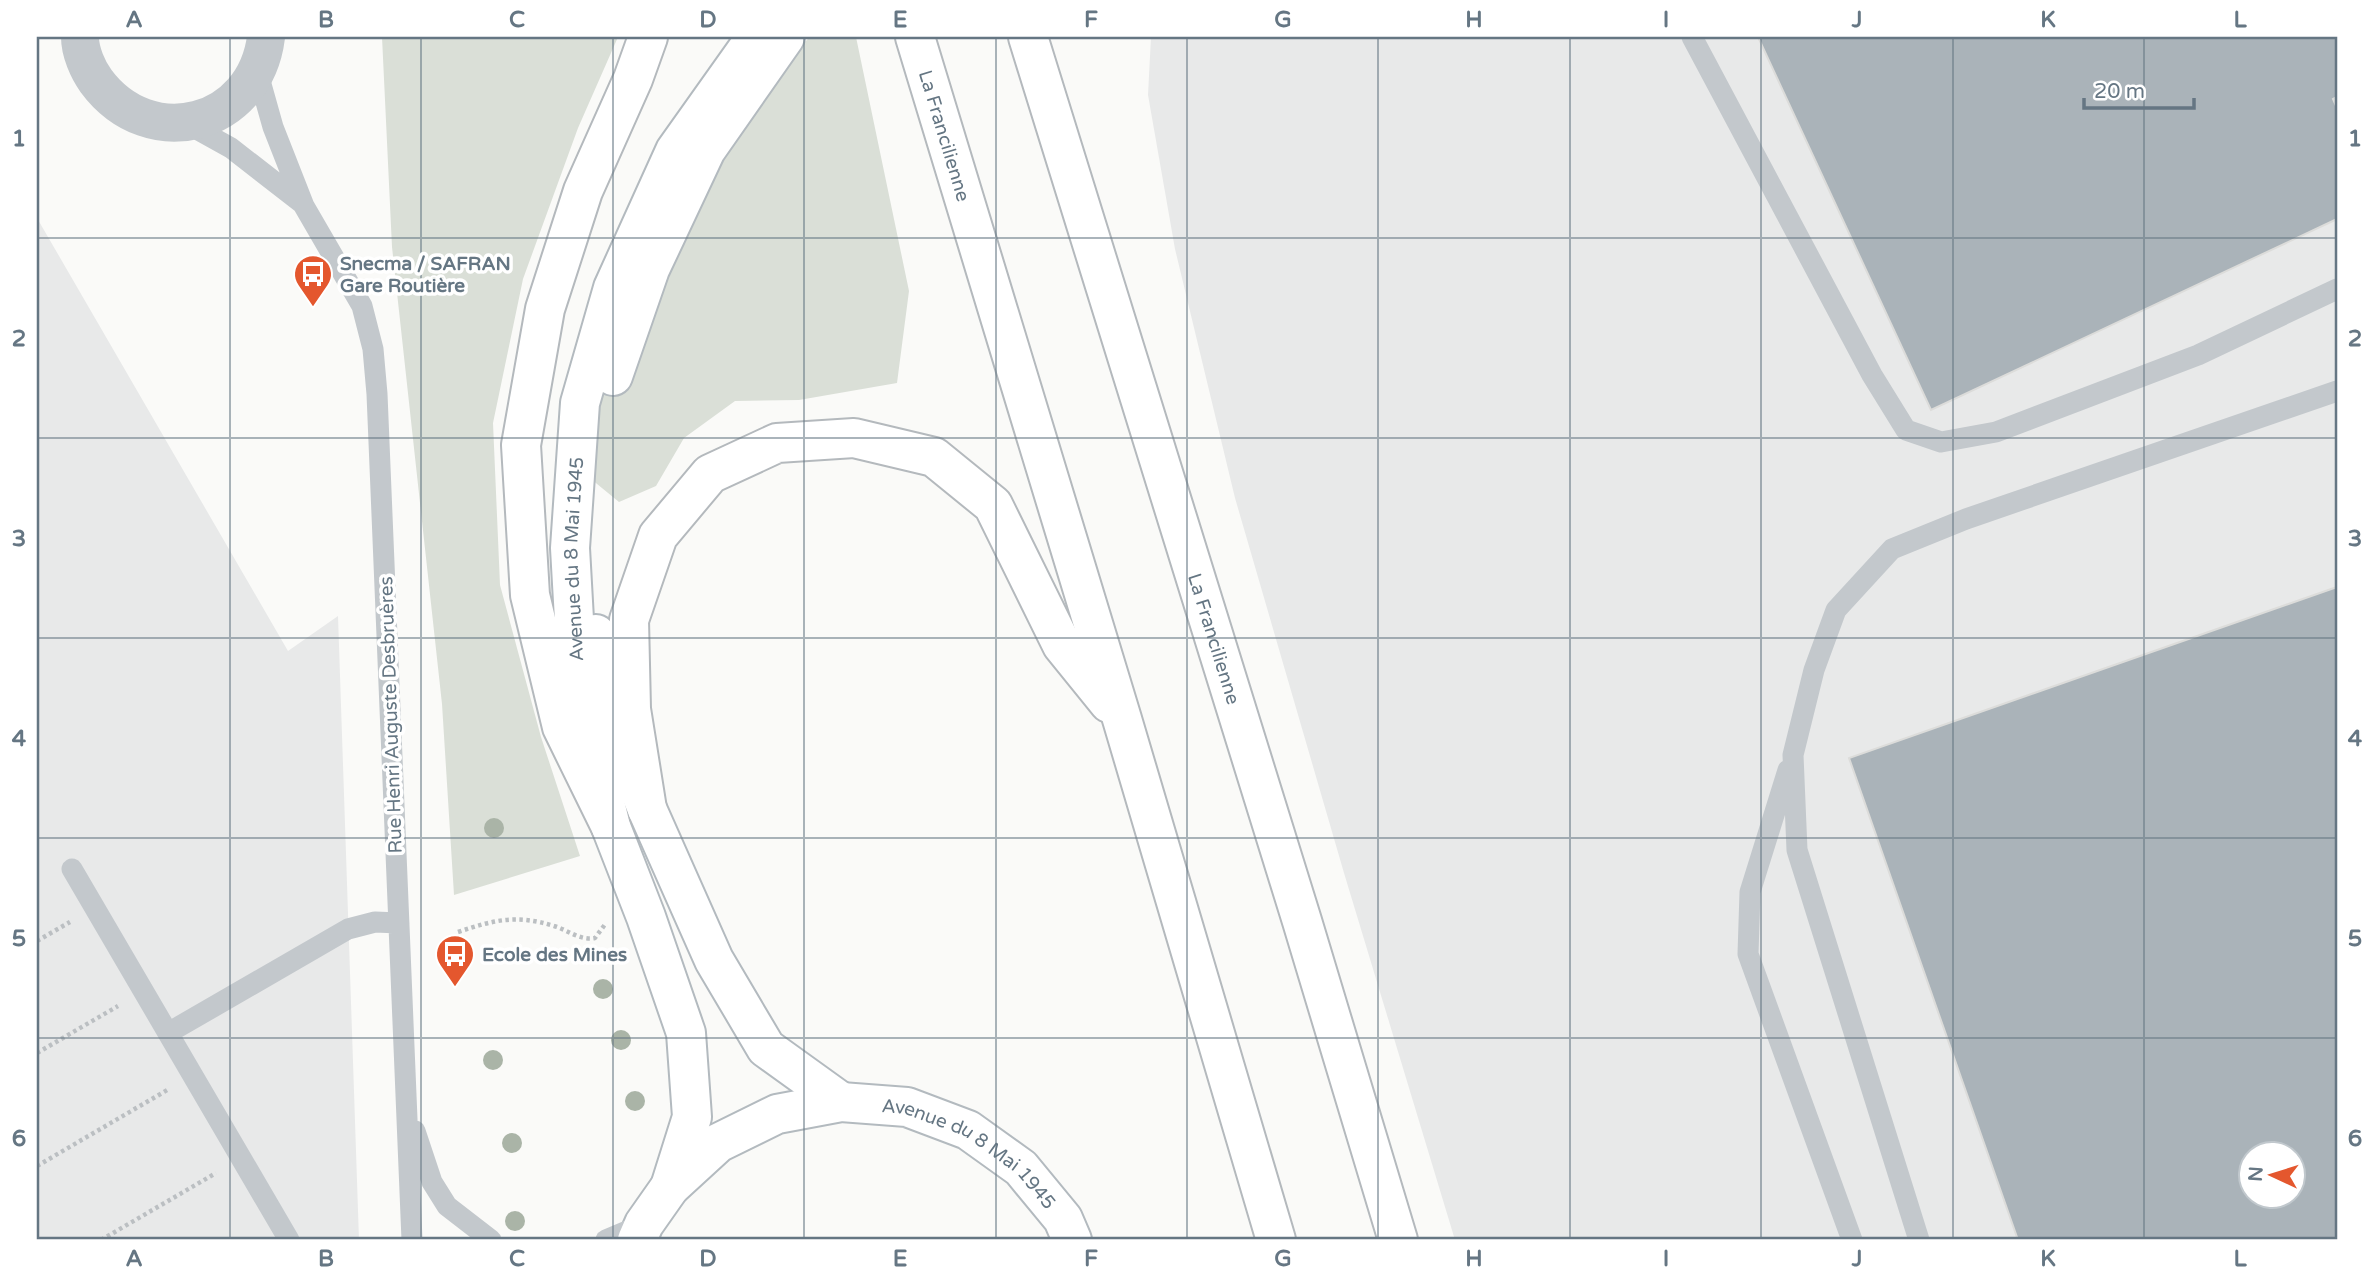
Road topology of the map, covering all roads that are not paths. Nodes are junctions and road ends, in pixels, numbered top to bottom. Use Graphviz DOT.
graph roads {
  1 [pos="80,37"];
  2 [pos="648,37"];
  3 [pos="756,37"];
  4 [pos="785,37"];
  5 [pos="915,37"];
  6 [pos="1028,37"];
  7 [pos="1692,37"];
  8 [pos="262,53"];
  9 [pos="184,122"];
  10 [pos="304,206"];
  11 [pos="2337,289"];
  12 [pos="2337,391"];
  13 [pos="1122,719"];
  14 [pos="1793,755"];
  15 [pos="647,809"];
  16 [pos="611,827"];
  17 [pos="72,869"];
  18 [pos="399,923"];
  19 [pos="168,1033"];
  20 [pos="842,1102"];
  21 [pos="407,1107"];
  22 [pos="670,1187"];
  23 [pos="641,1232"];
  24 [pos="289,1240"];
  25 [pos="412,1240"];
  26 [pos="491,1240"];
  27 [pos="606,1240"];
  28 [pos="1072,1240"];
  29 [pos="1276,1240"];
  30 [pos="1398,1240"];
  31 [pos="1852,1240"];
  32 [pos="1919,1240"];
  1 -- 9 [label="street, Rue Henri Auguste Desbruères"];
  2 -- 16 [label="main road"];
  3 -- 16 [label="main road, Avenue du 8 Mai 1945"];
  4 -- 15 [label="main road, Avenue du 8 Mai 1945"];
  5 -- 13 [label="main road, La Francilienne"];
  6 -- 30 [label="main road, La Francilienne"];
  7 -- 11 [label="lane"];
  8 -- 9 [label="street, Rue Henri Auguste Desbruères"];
  8 -- 10 [label="lane, Rue Henri Auguste Desbruères"];
  9 -- 10 [label="lane, Rue Henri Auguste Desbruères"];
  10 -- 18 [label="lane, Rue Henri Auguste Desbruères"];
  12 -- 14 [label="lane"];
  13 -- 15 [label="main road"];
  13 -- 29 [label="main road, La Francilienne"];
  14 -- 31 [label="lane"];
  14 -- 32 [label="lane"];
  15 -- 20 [label="main road, Avenue du 8 Mai 1945"];
  16 -- 22 [label="main road, Avenue du 8 Mai 1945"];
  17 -- 19 [label="lane"];
  18 -- 19 [label="lane"];
  18 -- 21 [label="lane, Rue Henri Auguste Desbruères"];
  19 -- 24 [label="lane"];
  20 -- 22 [label="main road, Avenue du 8 Mai 1945"];
  20 -- 28 [label="main road, Avenue du 8 Mai 1945"];
  21 -- 25 [label="lane, Rue Henri Auguste Desbruères"];
  21 -- 26 [label="lane"];
  22 -- 23 [label="main road, Avenue du 8 Mai 1945"];
  23 -- 27 [label="lane"];
}
